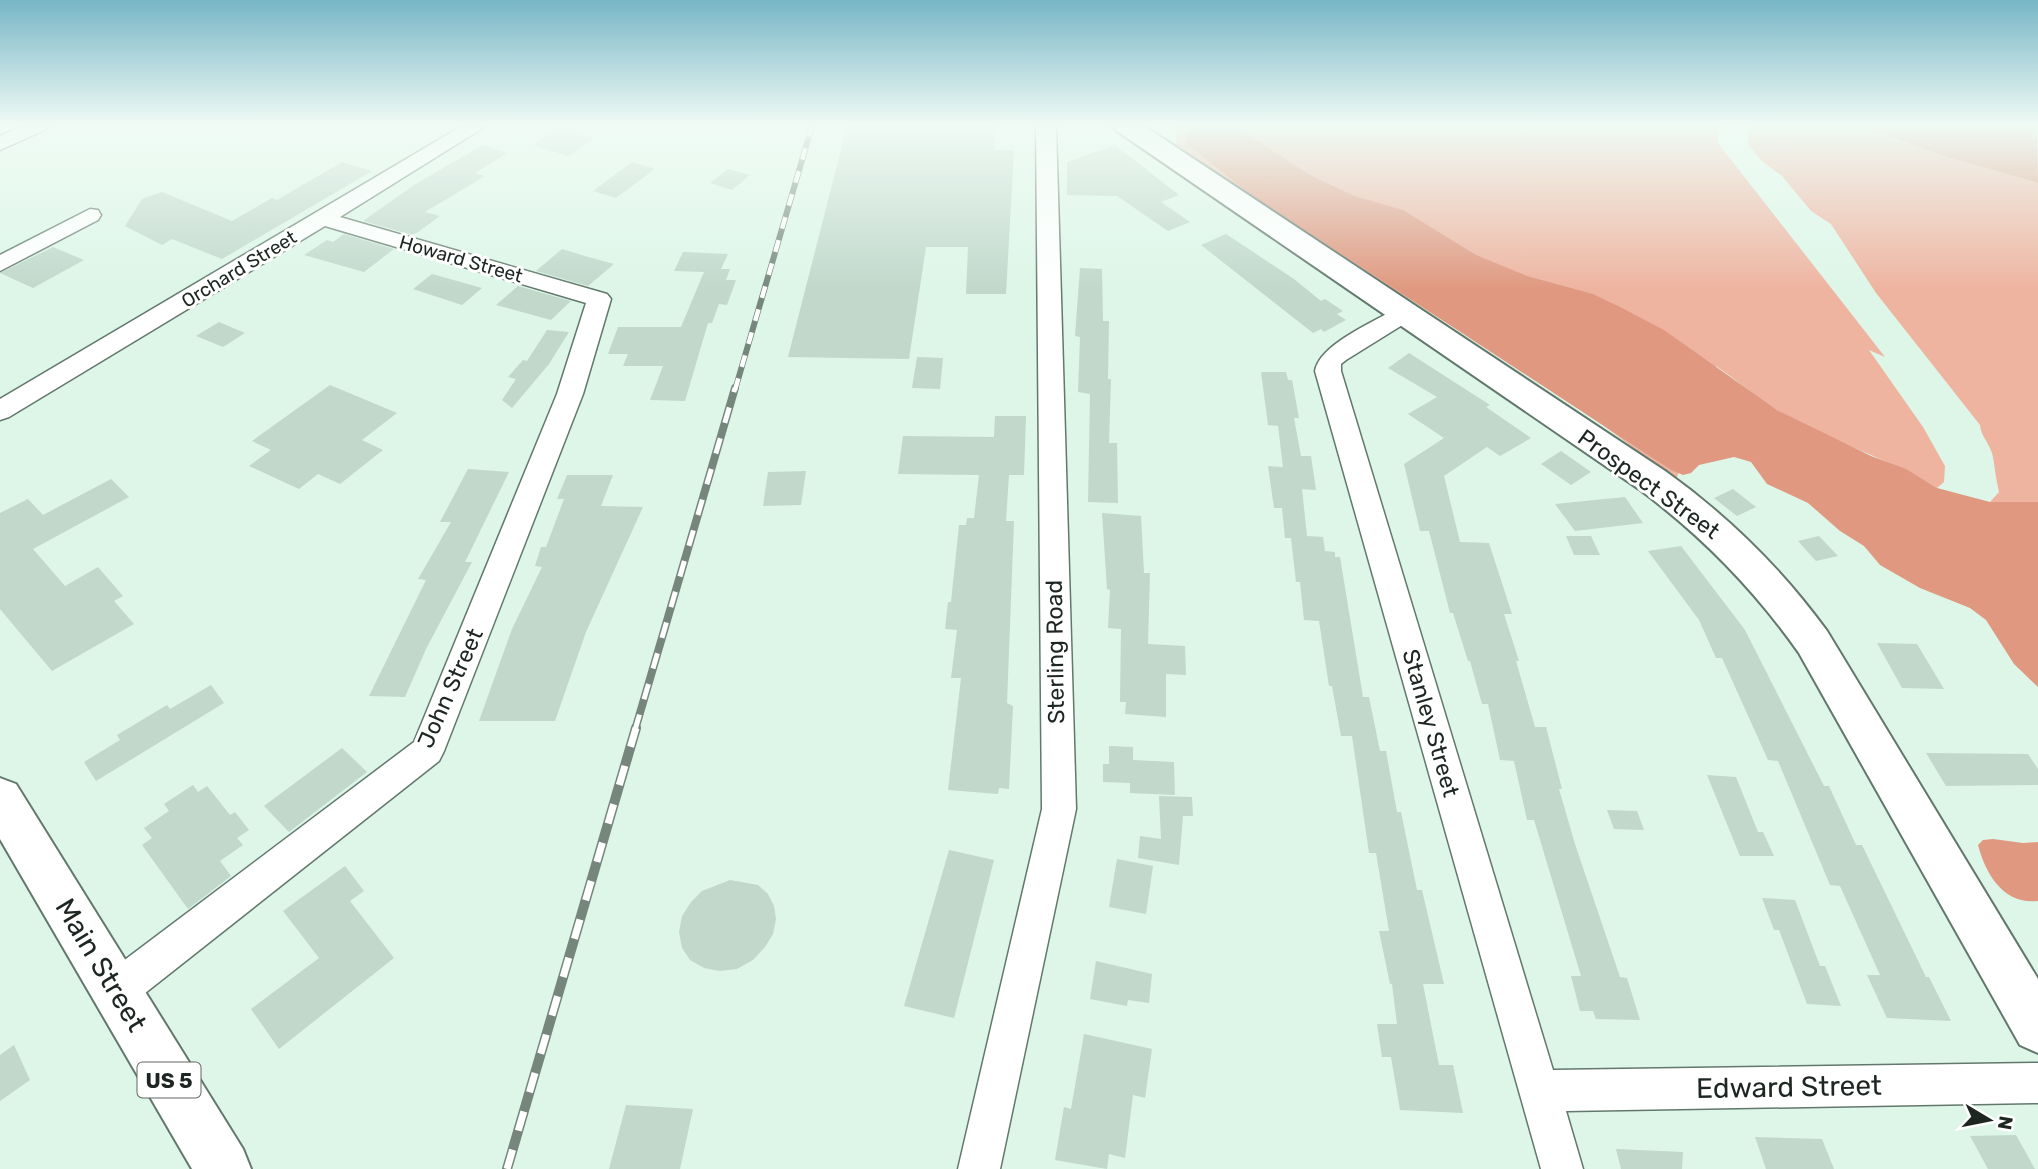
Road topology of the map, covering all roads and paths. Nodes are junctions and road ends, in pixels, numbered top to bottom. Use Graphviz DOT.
graph roads {
  1 [pos="387,181"];
  2 [pos="1047,181"];
  3 [pos="1207,181"];
  4 [pos="90,215"];
  5 [pos="324,219"];
  6 [pos="0,264"];
  7 [pos="598,299"];
  8 [pos="1404,314"];
  9 [pos="0,411"];
  10 [pos="0,798"];
  11 [pos="116,991"];
  12 [pos="2038,1027"];
  13 [pos="2038,1083"];
  14 [pos="1540,1091"];
  15 [pos="223,1169"];
  16 [pos="979,1169"];
  17 [pos="1562,1169"];
  1 -- 5 [label="street, Orchard Street"];
  2 -- 16 [label="street, Sterling Road"];
  3 -- 8 [label="main road, Prospect Street"];
  4 -- 6 [label="street"];
  5 -- 7 [label="street, Howard Street"];
  5 -- 9 [label="street, Orchard Street"];
  7 -- 11 [label="street, John Street"];
  8 -- 12 [label="main road, Prospect Street"];
  8 -- 14 [label="street, Stanley Street"];
  10 -- 11 [label="main road, Main Street / US 5"];
  11 -- 15 [label="main road, Main Street / US 5"];
  13 -- 14 [label="street, Edward Street"];
  14 -- 17 [label="street, Stanley Street"];
}
